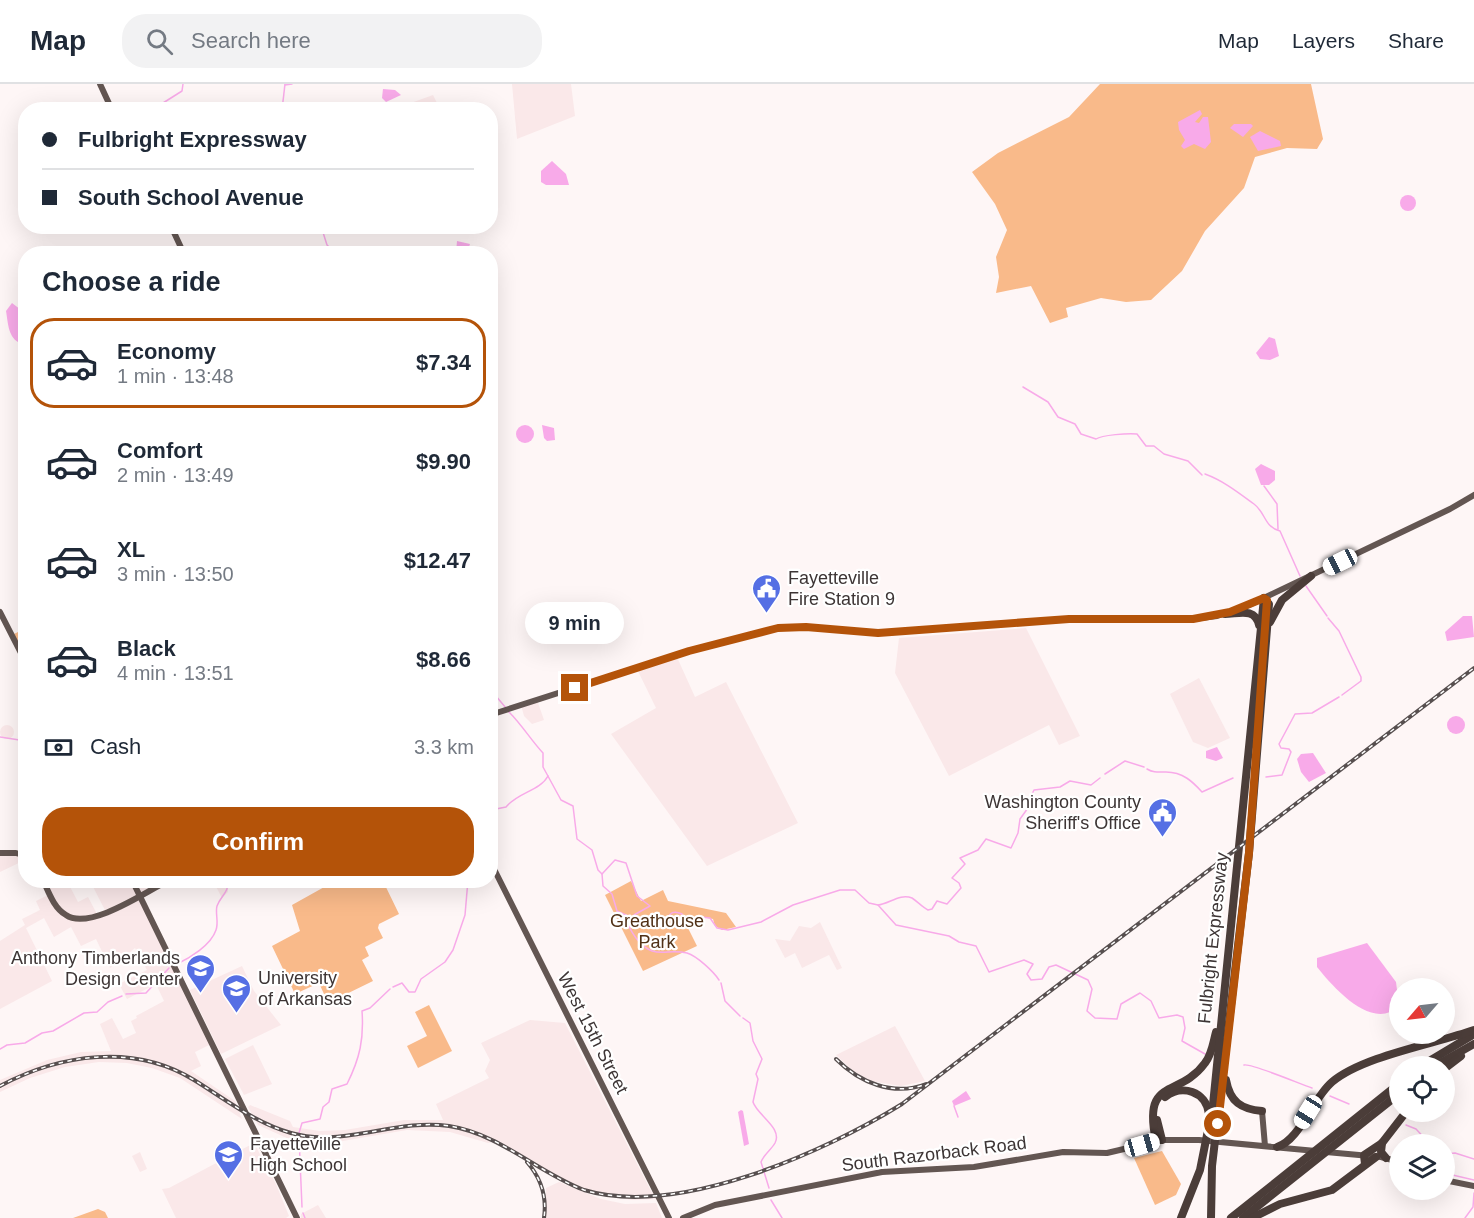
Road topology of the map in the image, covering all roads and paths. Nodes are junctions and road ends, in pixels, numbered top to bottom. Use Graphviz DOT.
graph roads {
  1 [pos="100,84"];
  2 [pos="108,102"];
  3 [pos="1474,495"];
  4 [pos="1311,576"];
  5 [pos="1264,598"];
  6 [pos="0,612"];
  7 [pos="1225,614"];
  8 [pos="1266,637"];
  9 [pos="18,647"];
  10 [pos="1257,656"];
  11 [pos="498,713"];
  12 [pos="0,853"];
  13 [pos="18,854"];
  14 [pos="498,877"];
  15 [pos="47,888"];
  16 [pos="136,888"];
  17 [pos="153,888"];
  18 [pos="139,895"];
  19 [pos="1224,990"];
  20 [pos="1474,1032"];
  21 [pos="1474,1046"];
  22 [pos="1437,1056"];
  23 [pos="1454,1056"];
  24 [pos="1225,1057"];
  25 [pos="1455,1061"];
  26 [pos="1389,1092"];
  27 [pos="1389,1102"];
  28 [pos="1262,1111"];
  29 [pos="1398,1122"];
  30 [pos="1210,1130"];
  31 [pos="1159,1140"];
  32 [pos="1382,1143"];
  33 [pos="1292,1144"];
  34 [pos="1265,1146"];
  35 [pos="1277,1147"];
  36 [pos="1376,1156"];
  37 [pos="1386,1158"];
  38 [pos="1389,1159"];
  39 [pos="1365,1160"];
  40 [pos="1455,1182"];
  41 [pos="1474,1186"];
  42 [pos="297,1218"];
  43 [pos="669,1218"];
  44 [pos="683,1218"];
  45 [pos="1181,1218"];
  46 [pos="1210,1218"];
  47 [pos="1231,1218"];
  48 [pos="1243,1218"];
  49 [pos="1252,1218"];
  1 -- 2 [label="main road"];
  3 -- 4 [label="main road"];
  4 -- 5 [label="main road"];
  4 -- 8 [label="highway"];
  5 -- 7 [label="main road"];
  5 -- 8 [label="highway, Fulbright Expressway"];
  5 -- 10 [label="highway"];
  6 -- 9 [label="main road"];
  7 -- 10 [label="highway"];
  7 -- 11 [label="main road"];
  8 -- 24 [label="highway, Fulbright Expressway"];
  10 -- 19 [label="highway, Fulbright Expressway"];
  12 -- 13 [label="main road"];
  14 -- 43 [label="main road, West 15th Street"];
  15 -- 18 [label="main road"];
  16 -- 18 [label="main road"];
  17 -- 18 [label="main road"];
  18 -- 42 [label="main road"];
  19 -- 30 [label="highway, Fulbright Expressway"];
  19 -- 31 [label="highway"];
  20 -- 22 [label="highway"];
  20 -- 33 [label="highway"];
  21 -- 23 [label="highway"];
  21 -- 25 [label="highway"];
  24 -- 28 [label="highway"];
  24 -- 46 [label="highway, Fulbright Expressway"];
  26 -- 47 [label="highway"];
  27 -- 48 [label="highway"];
  28 -- 34 [label="main road"];
  29 -- 32 [label="highway"];
  30 -- 31 [label="highway"];
  30 -- 45 [label="highway, Fulbright Expressway"];
  31 -- 34 [label="main road, South Razorback Road"];
  31 -- 44 [label="main road, South Razorback Road"];
  32 -- 37 [label="highway"];
  32 -- 39 [label="highway"];
  33 -- 35 [label="highway"];
  33 -- 39 [label="main road"];
  34 -- 35 [label="main road, South Razorback Road"];
  36 -- 37 [label="main road"];
  36 -- 39 [label="highway"];
  37 -- 38 [label="main road"];
  39 -- 49 [label="highway"];
  40 -- 41 [label="main road"];
}
